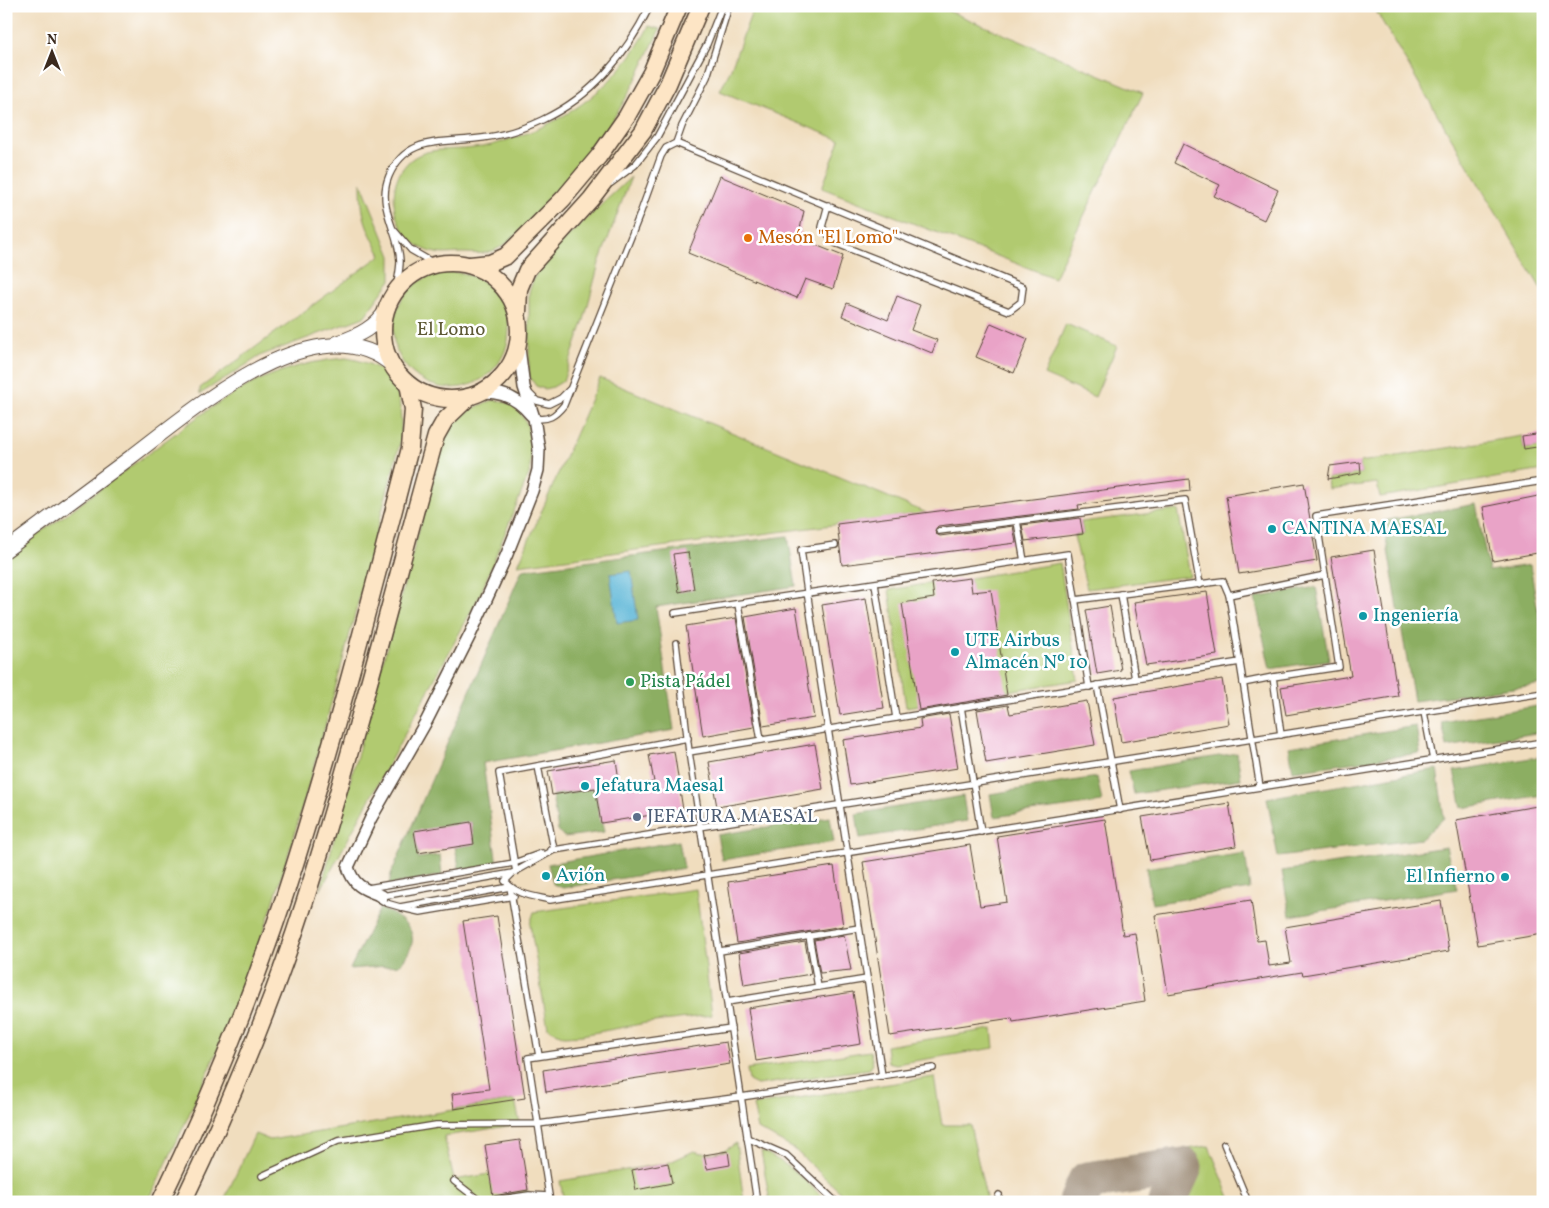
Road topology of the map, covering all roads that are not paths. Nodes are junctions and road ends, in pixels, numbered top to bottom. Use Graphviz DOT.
graph roads {
  1 [pos="650,6"];
  2 [pos="679,6"];
  3 [pos="700,6"];
  4 [pos="722,6"];
  5 [pos="729,6"];
  6 [pos="676,143"];
  7 [pos="592,198"];
  8 [pos="828,205"];
  9 [pos="392,228"];
  10 [pos="464,265"];
  11 [pos="437,266"];
  12 [pos="396,291"];
  13 [pos="388,307"];
  14 [pos="518,332"];
  15 [pos="322,347"];
  16 [pos="393,366"];
  17 [pos="408,384"];
  18 [pos="524,387"];
  19 [pos="571,389"];
  20 [pos="475,394"];
  21 [pos="534,418"];
  22 [pos="1543,481"];
  23 [pos="1017,521"];
  24 [pos="939,531"];
  25 [pos="834,545"];
  26 [pos="6,550"];
  27 [pos="1024,560"];
  28 [pos="1325,575"];
  29 [pos="875,584"];
  30 [pos="1200,584"];
  31 [pos="808,594"];
  32 [pos="1121,594"];
  33 [pos="1229,595"];
  34 [pos="1075,600"];
  35 [pos="738,604"];
  36 [pos="675,613"];
  37 [pos="676,643"];
  38 [pos="1240,662"];
  39 [pos="1273,677"];
  40 [pos="1135,679"];
  41 [pos="1244,683"];
  42 [pos="1097,685"];
  43 [pos="1089,687"];
  44 [pos="1543,693"];
  45 [pos="961,708"];
  46 [pos="1424,712"];
  47 [pos="896,718"];
  48 [pos="827,730"];
  49 [pos="1281,735"];
  50 [pos="688,738"];
  51 [pos="1253,739"];
  52 [pos="761,740"];
  53 [pos="1543,742"];
  54 [pos="689,752"];
  55 [pos="1433,760"];
  56 [pos="1111,762"];
  57 [pos="538,766"];
  58 [pos="974,784"];
  59 [pos="1260,788"];
  60 [pos="840,804"];
  61 [pos="1120,810"];
  62 [pos="700,826"];
  63 [pos="981,832"];
  64 [pos="554,850"];
  65 [pos="848,852"];
  66 [pos="514,863"];
  67 [pos="514,873"];
  68 [pos="708,875"];
  69 [pos="510,887"];
  70 [pos="362,888"];
  71 [pos="522,894"];
  72 [pos="382,896"];
  73 [pos="400,907"];
  74 [pos="859,928"];
  75 [pos="809,936"];
  76 [pos="720,951"];
  77 [pos="868,979"];
  78 [pos="818,987"];
  79 [pos="727,1002"];
  80 [pos="731,1028"];
  81 [pos="539,1056"];
  82 [pos="933,1068"];
  83 [pos="882,1076"];
  84 [pos="741,1097"];
  85 [pos="538,1124"];
  86 [pos="748,1138"];
  87 [pos="1224,1144"];
  88 [pos="262,1176"];
  89 [pos="454,1180"];
  90 [pos="999,1195"];
  91 [pos="549,1199"];
  92 [pos="160,1202"];
  93 [pos="183,1202"];
  94 [pos="482,1202"];
  95 [pos="757,1202"];
  96 [pos="836,1202"];
  97 [pos="996,1202"];
  98 [pos="1248,1202"];
  1 -- 9 [label="lane"];
  2 -- 10 [label="main road"];
  3 -- 7 [label="main road"];
  4 -- 7 [label="lane"];
  5 -- 6 [label="lane"];
  6 -- 8 [label="lane"];
  6 -- 19 [label="lane"];
  7 -- 14 [label="main road"];
  8 -- 8 [label="lane"];
  9 -- 11 [label="lane"];
  9 -- 12 [label="lane"];
  10 -- 11 [label="main road"];
  10 -- 14 [label="main road"];
  11 -- 12 [label="main road"];
  12 -- 13 [label="main road"];
  13 -- 15 [label="street"];
  13 -- 16 [label="main road"];
  14 -- 18 [label="street"];
  14 -- 20 [label="main road"];
  15 -- 16 [label="street"];
  15 -- 26 [label="street"];
  16 -- 17 [label="main road"];
  17 -- 20 [label="main road"];
  17 -- 92 [label="main road"];
  18 -- 19 [label="lane"];
  18 -- 21 [label="street"];
  19 -- 21 [label="lane"];
  20 -- 21 [label="street"];
  20 -- 93 [label="main road"];
  21 -- 70 [label="street"];
  22 -- 28 [label="lane"];
  23 -- 24 [label="lane"];
  23 -- 27 [label="lane"];
  23 -- 30 [label="lane"];
  25 -- 31 [label="lane"];
  27 -- 29 [label="lane"];
  27 -- 34 [label="lane"];
  28 -- 33 [label="lane"];
  28 -- 39 [label="lane"];
  29 -- 31 [label="lane"];
  29 -- 47 [label="lane"];
  30 -- 32 [label="lane"];
  30 -- 33 [label="lane"];
  31 -- 35 [label="lane"];
  31 -- 48 [label="lane"];
  32 -- 34 [label="lane"];
  32 -- 40 [label="lane"];
  33 -- 38 [label="lane"];
  34 -- 43 [label="lane"];
  35 -- 36 [label="lane"];
  35 -- 52 [label="lane"];
  37 -- 50 [label="lane"];
  38 -- 40 [label="lane"];
  38 -- 41 [label="lane"];
  39 -- 41 [label="lane"];
  39 -- 49 [label="lane"];
  40 -- 42 [label="lane"];
  41 -- 51 [label="lane"];
  42 -- 43 [label="lane"];
  42 -- 56 [label="lane"];
  43 -- 45 [label="lane"];
  44 -- 46 [label="lane"];
  45 -- 47 [label="lane"];
  45 -- 58 [label="lane"];
  46 -- 49 [label="lane"];
  46 -- 55 [label="lane"];
  47 -- 48 [label="lane"];
  48 -- 52 [label="lane"];
  48 -- 60 [label="lane"];
  49 -- 51 [label="lane"];
  50 -- 54 [label="lane"];
  50 -- 57 [label="lane"];
  51 -- 56 [label="lane"];
  51 -- 59 [label="lane"];
  52 -- 54 [label="lane"];
  53 -- 55 [label="lane"];
  54 -- 62 [label="lane"];
  55 -- 59 [label="lane"];
  56 -- 58 [label="lane"];
  56 -- 61 [label="lane"];
  57 -- 64 [label="lane"];
  57 -- 66 [label="lane"];
  58 -- 60 [label="lane"];
  58 -- 63 [label="lane"];
  59 -- 61 [label="lane"];
  60 -- 62 [label="lane"];
  60 -- 65 [label="lane"];
  61 -- 63 [label="lane"];
  62 -- 64 [label="lane"];
  62 -- 68 [label="lane"];
  63 -- 65 [label="lane"];
  64 -- 66 [label="lane"];
  64 -- 67 [label="lane"];
  65 -- 68 [label="lane"];
  65 -- 74 [label="lane"];
  66 -- 67 [label="lane"];
  66 -- 70 [label="lane"];
  67 -- 69 [label="lane"];
  67 -- 72 [label="lane"];
  68 -- 71 [label="lane"];
  68 -- 76 [label="lane"];
  69 -- 71 [label="lane"];
  69 -- 73 [label="lane"];
  69 -- 81 [label="lane"];
  70 -- 72 [label="street"];
  70 -- 73 [label="lane"];
  71 -- 73 [label="lane"];
  74 -- 75 [label="lane"];
  74 -- 77 [label="lane"];
  75 -- 76 [label="lane"];
  75 -- 78 [label="lane"];
  76 -- 79 [label="lane"];
  77 -- 78 [label="lane"];
  77 -- 83 [label="lane"];
  78 -- 79 [label="lane"];
  79 -- 80 [label="lane"];
  80 -- 81 [label="lane"];
  80 -- 84 [label="lane"];
  81 -- 85 [label="lane"];
  82 -- 83 [label="lane"];
  83 -- 84 [label="lane"];
  84 -- 85 [label="lane"];
  84 -- 86 [label="lane"];
  85 -- 88 [label="lane"];
  85 -- 91 [label="lane"];
  86 -- 95 [label="lane"];
  86 -- 96 [label="lane"];
  87 -- 98 [label="lane"];
  89 -- 94 [label="lane"];
  90 -- 97 [label="lane"];
  91 -- 94 [label="lane"];
}
